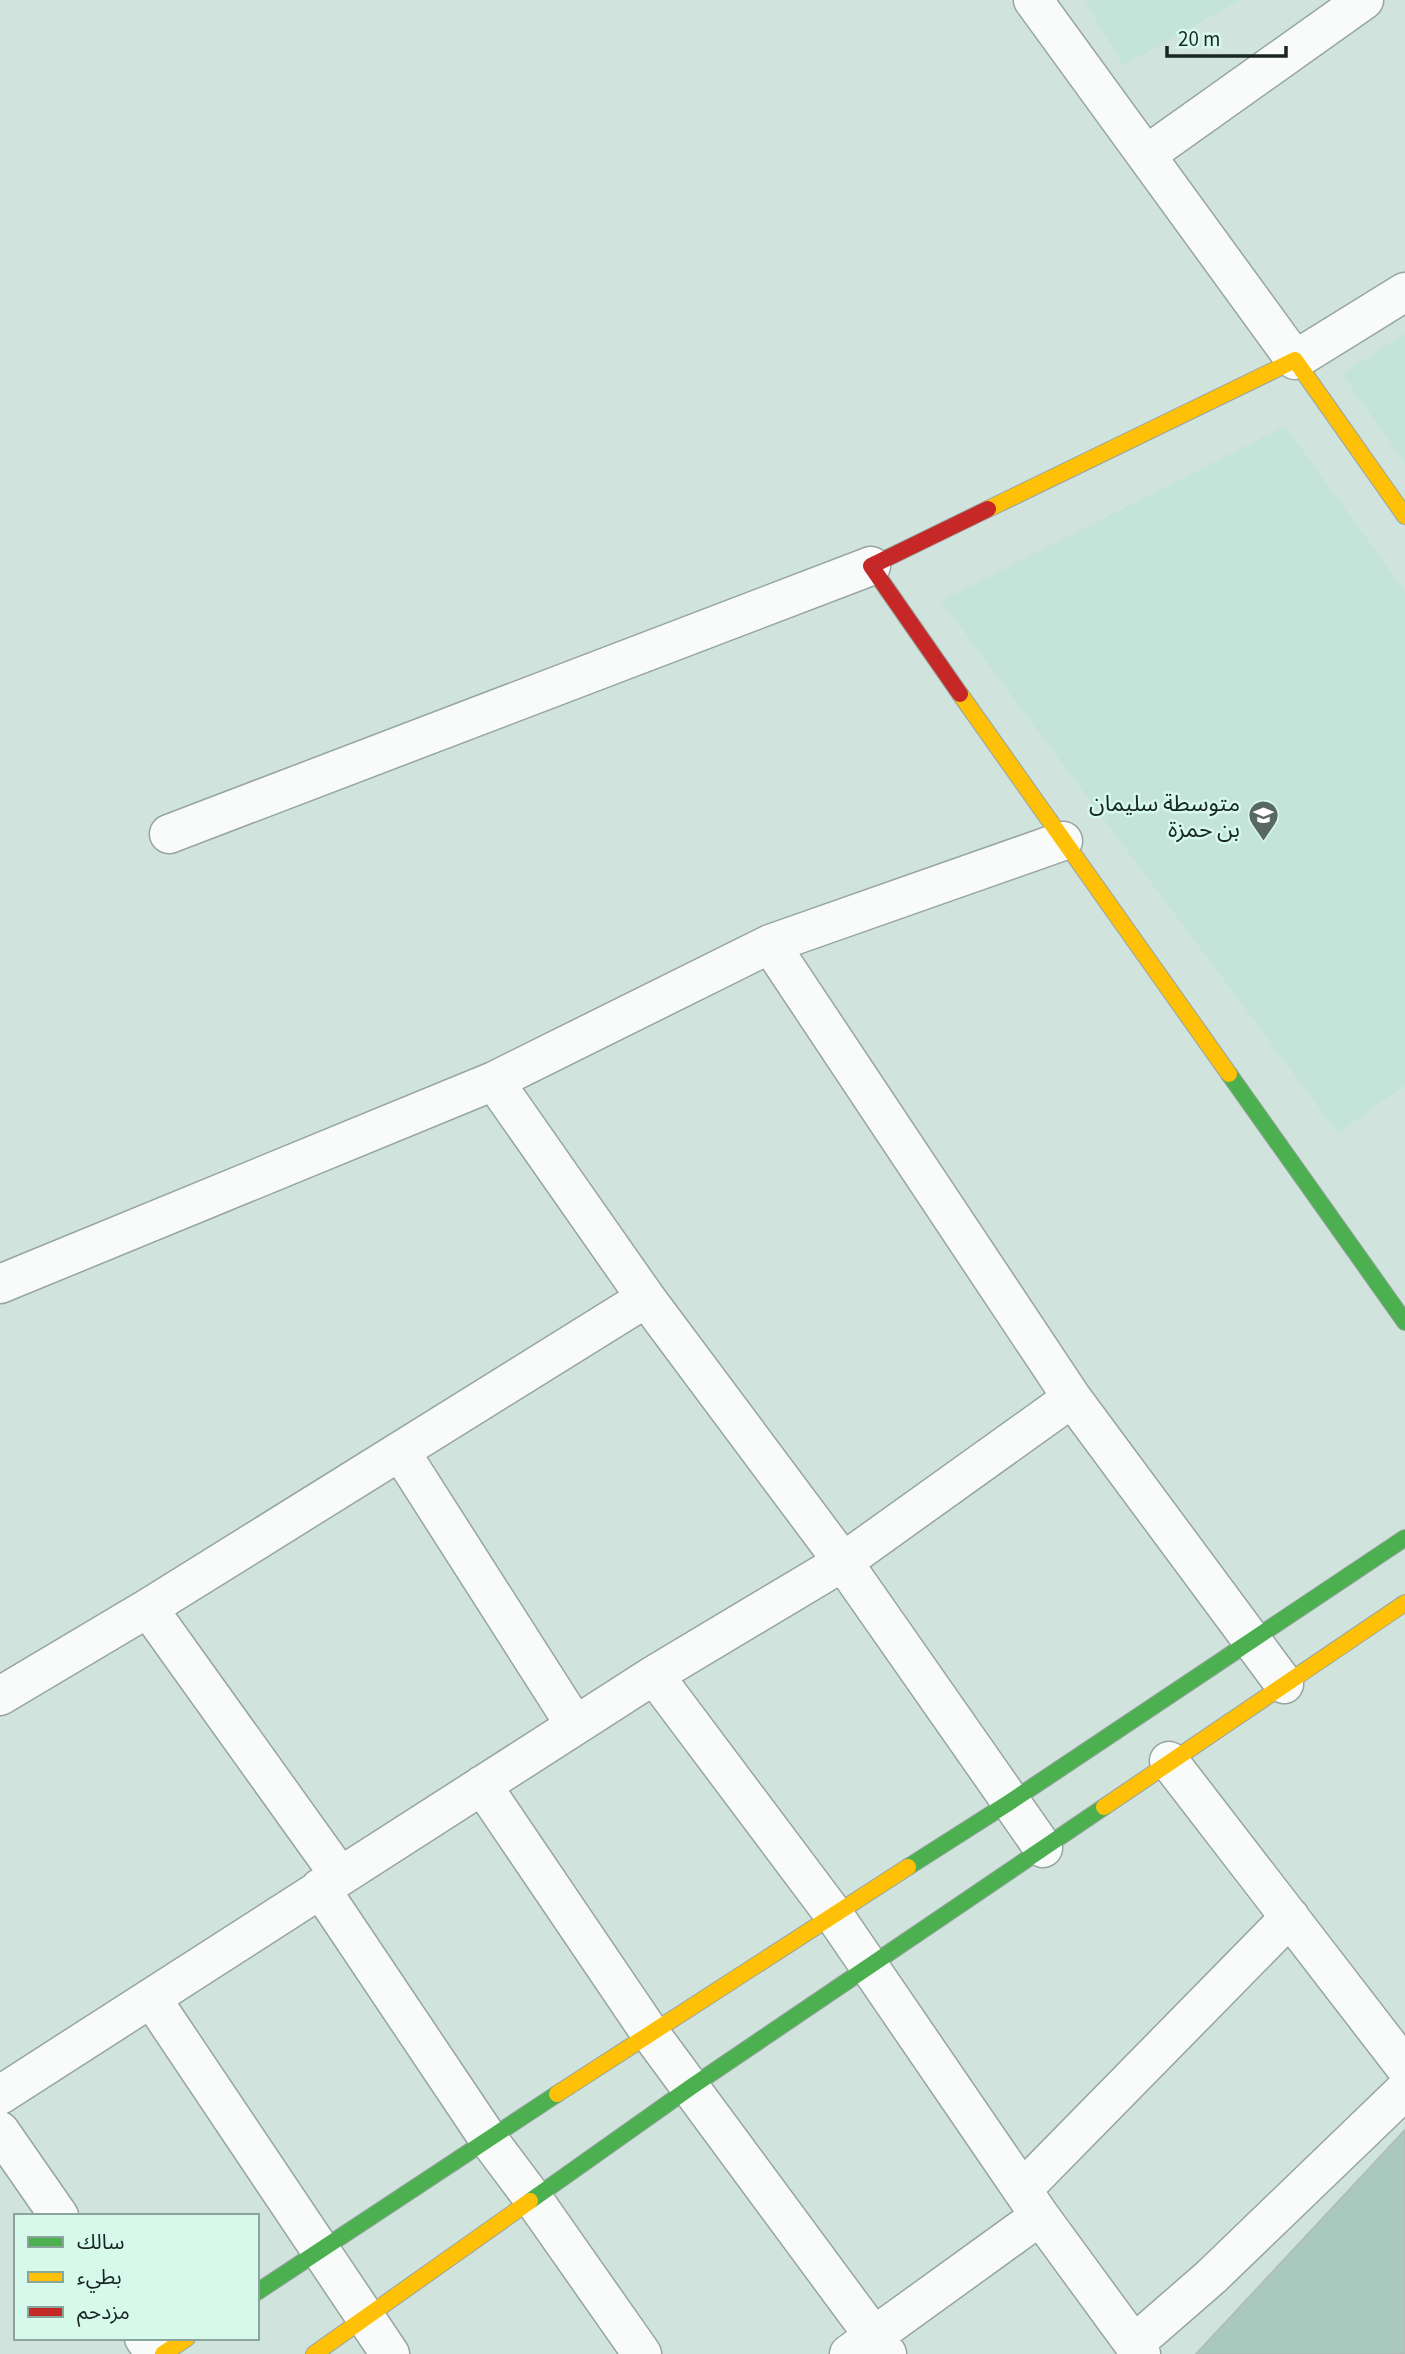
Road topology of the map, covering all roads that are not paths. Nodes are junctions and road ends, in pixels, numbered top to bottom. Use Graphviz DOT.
graph roads {
  1 [pos="1033,0"];
  2 [pos="1364,0"];
  3 [pos="1146,155"];
  4 [pos="1405,292"];
  5 [pos="1295,360"];
  6 [pos="1405,516"];
  7 [pos="871,566"];
  8 [pos="169,834"];
  9 [pos="1063,841"];
  10 [pos="770,944"];
  11 [pos="494,1081"];
  12 [pos="0,1284"];
  13 [pos="646,1298"];
  14 [pos="1405,1322"];
  15 [pos="1072,1398"];
  16 [pos="400,1451"];
  17 [pos="1405,1538"];
  18 [pos="843,1562"];
  19 [pos="1405,1603"];
  20 [pos="148,1608"];
  21 [pos="1252,1639"];
  22 [pos="654,1675"];
  23 [pos="1284,1684"];
  24 [pos="0,1696"];
  25 [pos="575,1725"];
  26 [pos="1169,1762"];
  27 [pos="482,1785"];
  28 [pos="1010,1801"];
  29 [pos="1043,1848"];
  30 [pos="330,1882"];
  31 [pos="834,1915"];
  32 [pos="1290,1917"];
  33 [pos="870,1966"];
  34 [pos="152,2000"];
  35 [pos="650,2033"];
  36 [pos="1405,2067"];
  37 [pos="691,2087"];
  38 [pos="1405,2090"];
  39 [pos="0,2095"];
  40 [pos="0,2132"];
  41 [pos="489,2140"];
  42 [pos="534,2200"];
  43 [pos="1031,2203"];
  44 [pos="58,2214"];
  45 [pos="320,2250"];
  46 [pos="259,2291"];
  47 [pos="365,2318"];
  48 [pos="184,2340"];
  49 [pos="870,2348"];
  50 [pos="1138,2349"];
  51 [pos="163,2354"];
  52 [pos="314,2354"];
  53 [pos="390,2354"];
  54 [pos="642,2354"];
  1 -- 3 [label="street"];
  2 -- 3 [label="street"];
  3 -- 5 [label="street"];
  4 -- 5 [label="street"];
  5 -- 6 [label="street"];
  5 -- 7 [label="street"];
  7 -- 8 [label="street"];
  7 -- 9 [label="street"];
  9 -- 10 [label="street"];
  9 -- 14 [label="street"];
  10 -- 11 [label="street"];
  10 -- 15 [label="street"];
  11 -- 12 [label="street"];
  11 -- 13 [label="street"];
  13 -- 16 [label="street"];
  13 -- 18 [label="street"];
  15 -- 18 [label="street"];
  15 -- 21 [label="street"];
  16 -- 20 [label="street"];
  16 -- 25 [label="street"];
  17 -- 21 [label="street"];
  18 -- 22 [label="street"];
  18 -- 28 [label="street"];
  19 -- 23 [label="street"];
  20 -- 24 [label="street"];
  20 -- 30 [label="street"];
  21 -- 23 [label="street"];
  21 -- 28 [label="street"];
  22 -- 25 [label="street"];
  22 -- 31 [label="street"];
  23 -- 26 [label="street"];
  25 -- 27 [label="street"];
  26 -- 29 [label="street"];
  26 -- 32 [label="street"];
  27 -- 30 [label="street"];
  27 -- 35 [label="street"];
  28 -- 29 [label="street"];
  28 -- 31 [label="street"];
  29 -- 33 [label="street"];
  30 -- 34 [label="street"];
  30 -- 41 [label="street"];
  31 -- 33 [label="street"];
  31 -- 35 [label="street"];
  32 -- 36 [label="street"];
  32 -- 43 [label="street"];
  33 -- 37 [label="street"];
  33 -- 43 [label="street"];
  34 -- 39 [label="street"];
  34 -- 45 [label="street"];
  35 -- 37 [label="street"];
  35 -- 41 [label="street"];
  37 -- 42 [label="street"];
  37 -- 49 [label="street"];
  38 -- 50 [label="street"];
  40 -- 44 [label="street"];
  41 -- 42 [label="street"];
  41 -- 45 [label="street"];
  42 -- 47 [label="street"];
  42 -- 54 [label="street"];
  43 -- 49 [label="street"];
  43 -- 50 [label="street"];
  45 -- 46 [label="street"];
  45 -- 47 [label="street"];
  47 -- 52 [label="street"];
  47 -- 53 [label="street"];
  48 -- 51 [label="street"];
}
